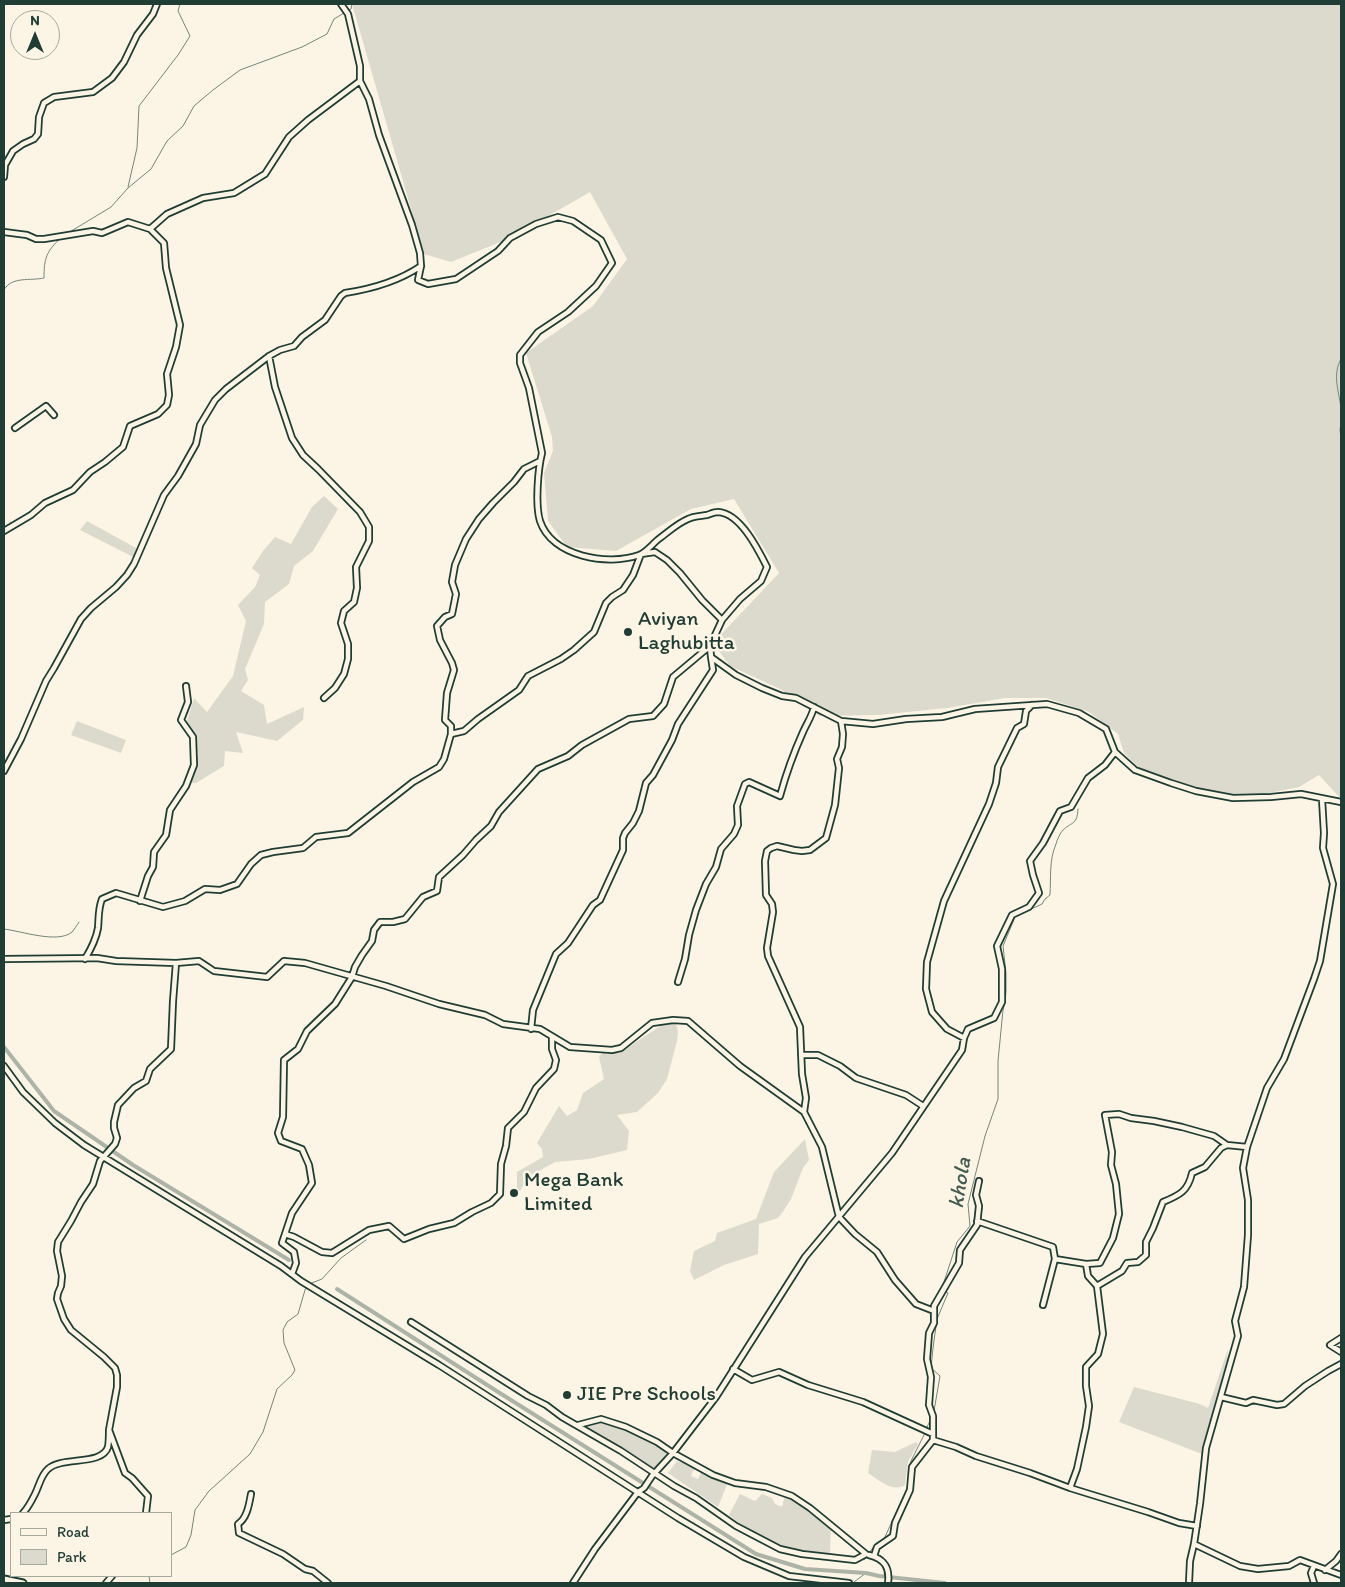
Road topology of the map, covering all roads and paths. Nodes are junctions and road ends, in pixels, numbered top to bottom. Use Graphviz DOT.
graph roads {
  1 [pos="157,4"];
  2 [pos="341,4"];
  3 [pos="360,81"];
  4 [pos="4,164"];
  5 [pos="4,177"];
  6 [pos="150,229"];
  7 [pos="4,232"];
  8 [pos="421,266"];
  9 [pos="269,356"];
  10 [pos="54,415"];
  11 [pos="15,428"];
  12 [pos="540,461"];
  13 [pos="4,531"];
  14 [pos="641,554"];
  15 [pos="722,620"];
  16 [pos="710,646"];
  17 [pos="712,657"];
  18 [pos="186,686"];
  19 [pos="324,698"];
  20 [pos="1034,704"];
  21 [pos="814,706"];
  22 [pos="841,721"];
  23 [pos="451,734"];
  24 [pos="1115,752"];
  25 [pos="4,771"];
  26 [pos="1322,799"];
  27 [pos="1341,802"];
  28 [pos="140,901"];
  29 [pos="4,959"];
  30 [pos="85,959"];
  31 [pos="176,962"];
  32 [pos="352,977"];
  33 [pos="678,982"];
  34 [pos="531,1029"];
  35 [pos="552,1037"];
  36 [pos="964,1038"];
  37 [pos="801,1055"];
  38 [pos="4,1066"];
  39 [pos="923,1106"];
  40 [pos="804,1112"];
  41 [pos="1227,1145"];
  42 [pos="1247,1147"];
  43 [pos="104,1157"];
  44 [pos="979,1181"];
  45 [pos="839,1217"];
  46 [pos="978,1221"];
  47 [pos="285,1234"];
  48 [pos="1055,1259"];
  49 [pos="1086,1264"];
  50 [pos="292,1274"];
  51 [pos="1097,1286"];
  52 [pos="1043,1305"];
  53 [pos="934,1311"];
  54 [pos="411,1322"];
  55 [pos="1341,1338"];
  56 [pos="1341,1352"];
  57 [pos="1341,1364"];
  58 [pos="733,1369"];
  59 [pos="1221,1397"];
  60 [pos="578,1425"];
  61 [pos="109,1430"];
  62 [pos="933,1434"];
  63 [pos="933,1440"];
  64 [pos="673,1452"];
  65 [pos="653,1474"];
  66 [pos="1070,1488"];
  67 [pos="638,1492"];
  68 [pos="251,1494"];
  69 [pos="24,1512"];
  70 [pos="146,1512"];
  71 [pos="1197,1526"];
  72 [pos="1194,1544"];
  73 [pos="1341,1554"];
  74 [pos="1314,1566"];
  75 [pos="1326,1570"];
  76 [pos="1341,1575"];
  77 [pos="4,1579"];
  78 [pos="889,1582"];
  79 [pos="23,1583"];
  80 [pos="328,1583"];
  81 [pos="573,1583"];
  82 [pos="849,1583"];
  83 [pos="1188,1583"];
  84 [pos="1314,1583"];
  1 -- 4 [label="street"];
  2 -- 3 [label="street"];
  3 -- 6 [label="street"];
  3 -- 8 [label="street"];
  4 -- 5 [label="street"];
  6 -- 7 [label="street"];
  6 -- 13 [label="street"];
  8 -- 9 [label="street"];
  8 -- 12 [label="street"];
  9 -- 19 [label="street"];
  9 -- 25 [label="street"];
  10 -- 11 [label="street"];
  12 -- 14 [label="street"];
  12 -- 23 [label="street"];
  14 -- 15 [label="street"];
  14 -- 15 [label="street"];
  14 -- 23 [label="street"];
  15 -- 16 [label="street"];
  16 -- 17 [label="street"];
  16 -- 32 [label="street"];
  17 -- 21 [label="street"];
  17 -- 34 [label="street"];
  18 -- 28 [label="street"];
  20 -- 22 [label="street"];
  20 -- 24 [label="street"];
  20 -- 36 [label="street"];
  21 -- 22 [label="street"];
  21 -- 33 [label="street"];
  22 -- 37 [label="street"];
  23 -- 28 [label="street"];
  24 -- 26 [label="street"];
  24 -- 36 [label="street"];
  26 -- 27 [label="street"];
  26 -- 42 [label="street"];
  28 -- 30 [label="street"];
  29 -- 30 [label="street"];
  30 -- 31 [label="street"];
  31 -- 32 [label="street"];
  31 -- 43 [label="street"];
  32 -- 34 [label="street"];
  32 -- 47 [label="street"];
  34 -- 35 [label="street"];
  35 -- 40 [label="street"];
  35 -- 47 [label="street"];
  36 -- 39 [label="street"];
  37 -- 39 [label="street"];
  37 -- 40 [label="street"];
  38 -- 43 [label="street"];
  39 -- 45 [label="street"];
  40 -- 45 [label="street"];
  41 -- 42 [label="street"];
  41 -- 49 [label="street"];
  41 -- 51 [label="street"];
  42 -- 59 [label="street"];
  43 -- 50 [label="street"];
  43 -- 61 [label="street"];
  44 -- 46 [label="street"];
  45 -- 53 [label="street"];
  45 -- 58 [label="street"];
  46 -- 48 [label="street"];
  46 -- 53 [label="street"];
  47 -- 50 [label="street"];
  48 -- 49 [label="street"];
  48 -- 52 [label="street"];
  49 -- 51 [label="street"];
  50 -- 67 [label="street"];
  51 -- 66 [label="street"];
  53 -- 62 [label="street"];
  54 -- 60 [label="street"];
  55 -- 56 [label="street"];
  57 -- 59 [label="street"];
  58 -- 62 [label="street"];
  58 -- 64 [label="street"];
  59 -- 71 [label="street"];
  60 -- 64 [label="street"];
  60 -- 65 [label="street"];
  61 -- 69 [label="street"];
  61 -- 70 [label="street"];
  62 -- 63 [label="street"];
  63 -- 66 [label="street"];
  63 -- 78 [label="street"];
  64 -- 65 [label="street"];
  64 -- 65 [label="street"];
  65 -- 67 [label="street"];
  66 -- 71 [label="street"];
  67 -- 81 [label="street"];
  67 -- 82 [label="street"];
  68 -- 80 [label="street"];
  71 -- 72 [label="street"];
  72 -- 74 [label="street"];
  72 -- 83 [label="street"];
  73 -- 75 [label="street"];
  74 -- 75 [label="street"];
  74 -- 84 [label="street"];
  75 -- 76 [label="street"];
  77 -- 79 [label="street"];
}
